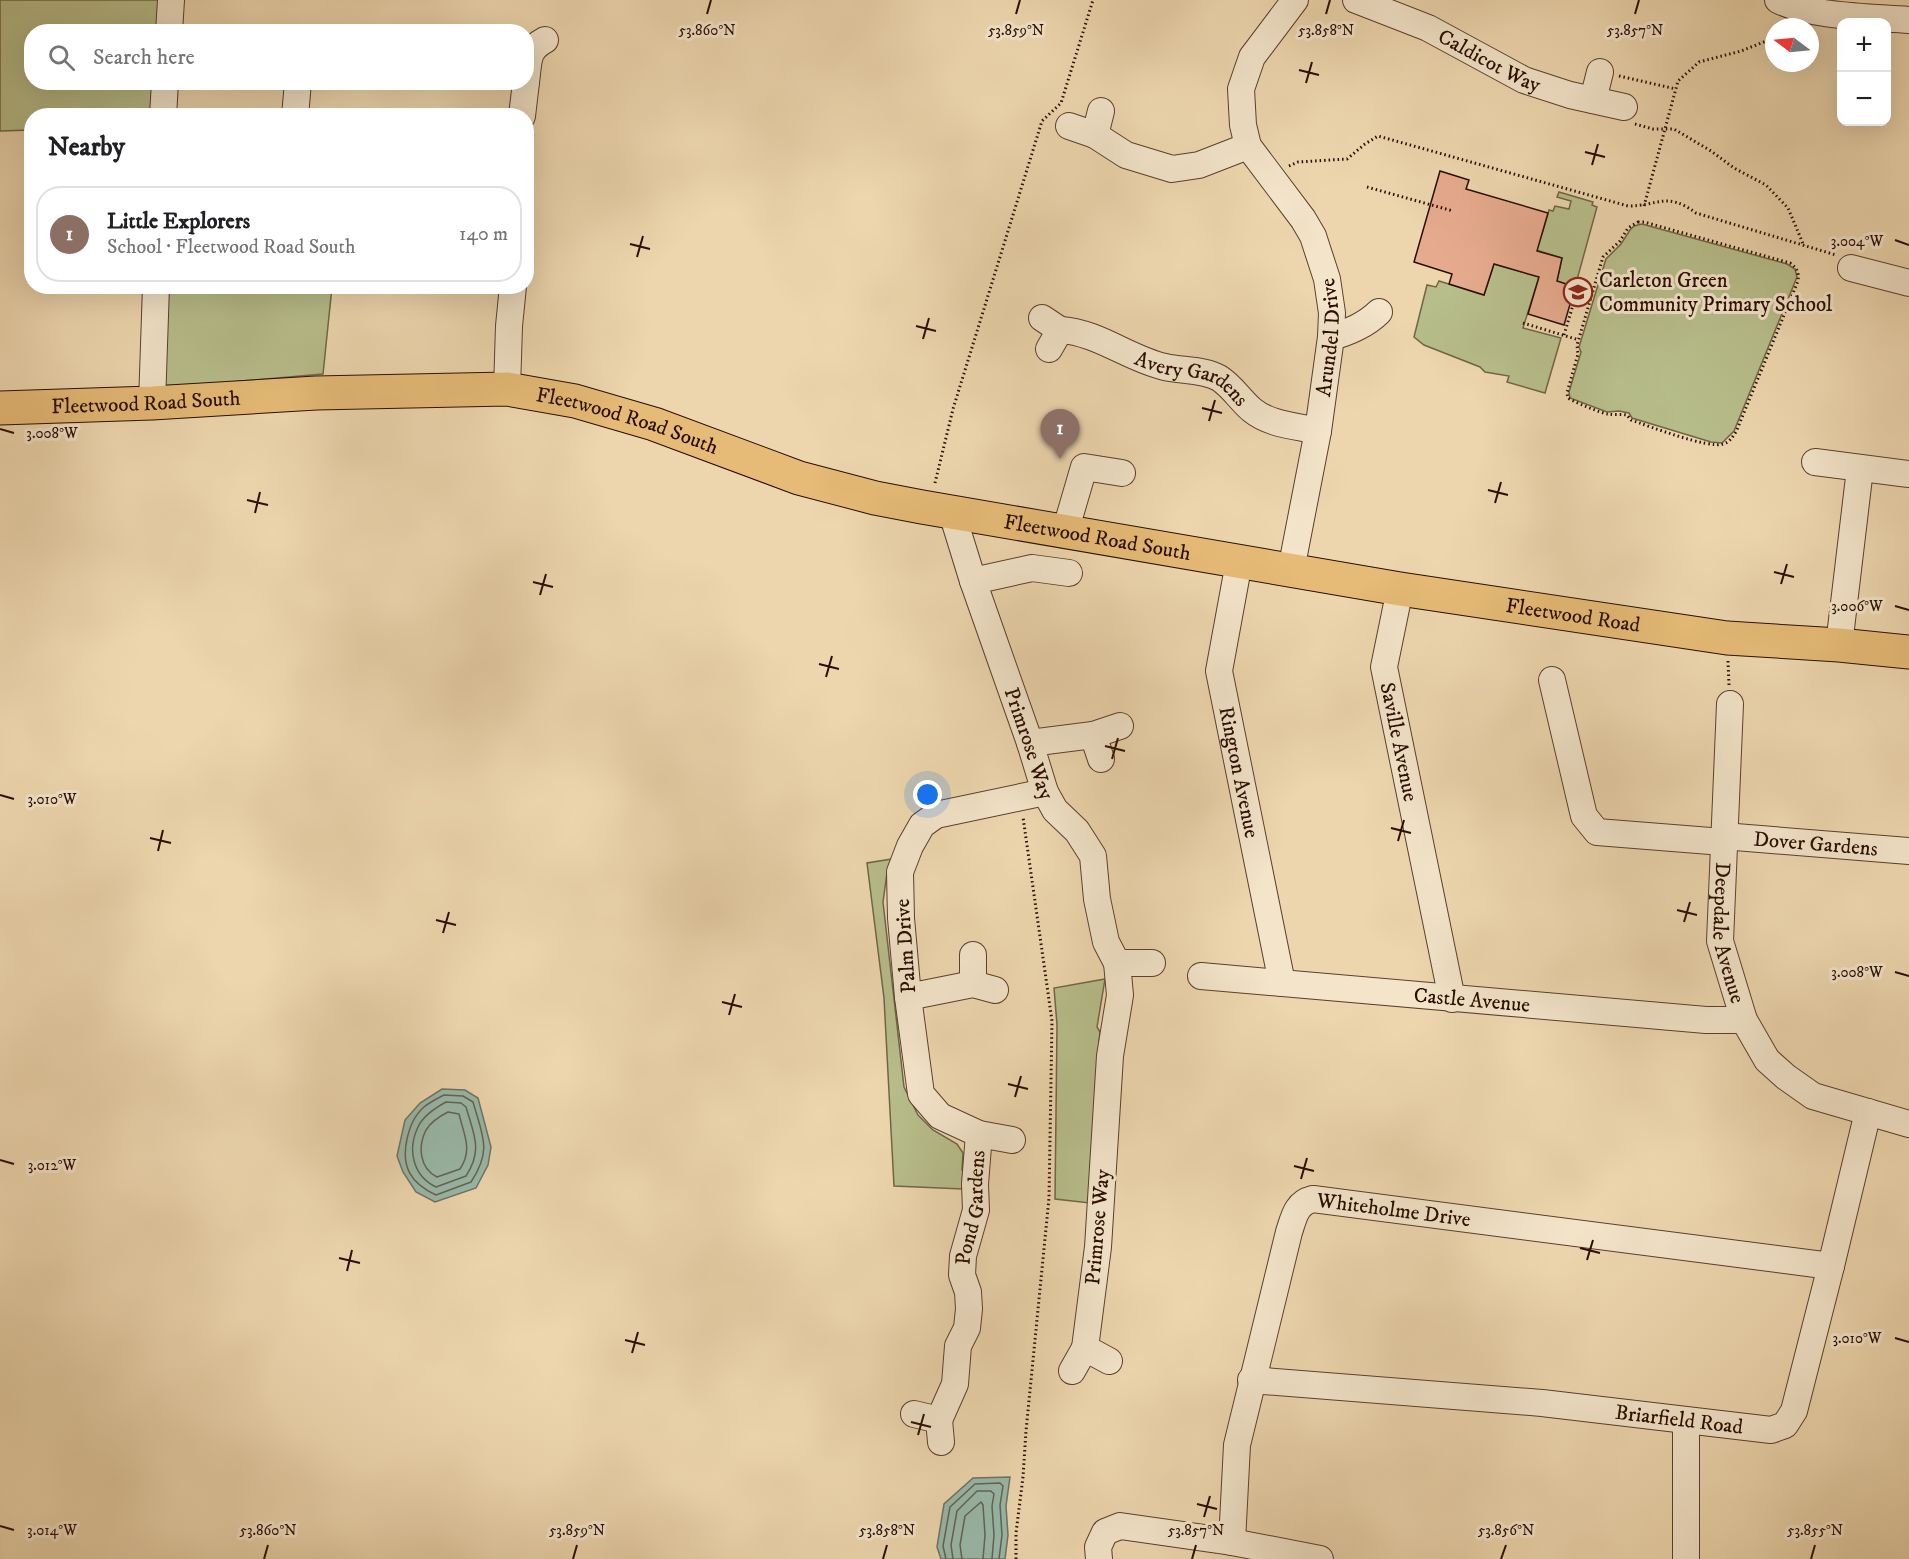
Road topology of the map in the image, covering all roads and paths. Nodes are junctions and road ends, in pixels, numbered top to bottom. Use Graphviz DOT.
graph roads {
  1 [pos="171,0"];
  2 [pos="1093,0"];
  3 [pos="1295,0"];
  4 [pos="1356,0"];
  5 [pos="1778,0"];
  6 [pos="1909,20"];
  7 [pos="170,24"];
  8 [pos="545,40"];
  9 [pos="1765,42"];
  10 [pos="534,48"];
  11 [pos="1600,72"];
  12 [pos="1676,89"];
  13 [pos="165,90"];
  14 [pos="297,90"];
  15 [pos="525,90"];
  16 [pos="1593,100"];
  17 [pos="1624,107"];
  18 [pos="163,108"];
  19 [pos="295,108"];
  20 [pos="523,108"];
  21 [pos="1069,126"];
  22 [pos="1666,129"];
  23 [pos="1248,146"];
  24 [pos="1270,175"];
  25 [pos="1367,187"];
  26 [pos="1644,206"];
  27 [pos="1453,212"];
  28 [pos="1804,246"];
  29 [pos="1851,268"];
  30 [pos="1576,282"];
  31 [pos="1909,283"];
  32 [pos="156,294"];
  33 [pos="512,294"];
  34 [pos="1378,312"];
  35 [pos="1523,323"];
  36 [pos="1051,333"];
  37 [pos="1564,335"];
  38 [pos="1331,337"];
  39 [pos="1579,340"];
  40 [pos="507,389"];
  41 [pos="152,403"];
  42 [pos="0,408"];
  43 [pos="1318,431"];
  44 [pos="1815,462"];
  45 [pos="1860,469"];
  46 [pos="1122,474"];
  47 [pos="1909,474"];
  48 [pos="940,511"];
  49 [pos="1065,532"];
  50 [pos="1239,562"];
  51 [pos="1291,570"];
  52 [pos="1069,573"];
  53 [pos="973,581"];
  54 [pos="1400,589"];
  55 [pos="1727,638"];
  56 [pos="1839,645"];
  57 [pos="1909,652"];
  58 [pos="1552,680"];
  59 [pos="1730,704"];
  60 [pos="1120,726"];
  61 [pos="1093,735"];
  62 [pos="1030,743"];
  63 [pos="1101,759"];
  64 [pos="1045,792"];
  65 [pos="1020,798"];
  66 [pos="1723,839"];
  67 [pos="1909,852"];
  68 [pos="973,955"];
  69 [pos="1118,963"];
  70 [pos="1152,963"];
  71 [pos="1201,976"];
  72 [pos="1282,983"];
  73 [pos="908,997"];
  74 [pos="1452,999"];
  75 [pos="1744,1020"];
  76 [pos="1868,1112"];
  77 [pos="1909,1124"];
  78 [pos="979,1134"];
  79 [pos="1012,1140"];
  80 [pos="1831,1266"];
  81 [pos="1085,1348"];
  82 [pos="1109,1361"];
  83 [pos="1072,1371"];
  84 [pos="1251,1380"];
  85 [pos="914,1414"];
  86 [pos="1686,1421"];
  87 [pos="1232,1542"];
  88 [pos="1016,1559"];
  89 [pos="1098,1559"];
  90 [pos="1320,1559"];
  91 [pos="1686,1559"];
  1 -- 7 [label="street"];
  2 -- 48 [label="path"];
  3 -- 23 [label="street, Arundel Drive"];
  4 -- 16 [label="street, Caldicot Way"];
  5 -- 6 [label="street"];
  8 -- 10 [label="street"];
  9 -- 12 [label="path"];
  11 -- 12 [label="path"];
  11 -- 16 [label="street"];
  12 -- 22 [label="path"];
  13 -- 18 [label="street"];
  14 -- 19 [label="street"];
  15 -- 20 [label="street"];
  16 -- 17 [label="street, Caldicot Way"];
  17 -- 22 [label="path"];
  21 -- 23 [label="street"];
  22 -- 26 [label="path"];
  22 -- 28 [label="path"];
  23 -- 24 [label="street, Arundel Drive"];
  24 -- 26 [label="path"];
  24 -- 38 [label="street, Arundel Drive"];
  25 -- 27 [label="path"];
  26 -- 28 [label="path"];
  28 -- 29 [label="path"];
  29 -- 31 [label="street"];
  30 -- 37 [label="path"];
  32 -- 41 [label="street"];
  33 -- 40 [label="street"];
  34 -- 38 [label="street"];
  35 -- 37 [label="path"];
  36 -- 43 [label="street, Avery Gardens"];
  37 -- 39 [label="path"];
  38 -- 43 [label="street, Arundel Drive"];
  39 -- 39 [label="path"];
  40 -- 41 [label="main road, Fleetwood Road South"];
  40 -- 48 [label="main road, Fleetwood Road South"];
  41 -- 42 [label="main road, Fleetwood Road South"];
  43 -- 51 [label="street, Arundel Drive"];
  44 -- 45 [label="street"];
  45 -- 47 [label="street"];
  45 -- 56 [label="street"];
  46 -- 49 [label="street"];
  48 -- 49 [label="main road, Fleetwood Road South"];
  48 -- 53 [label="street, Primrose Way"];
  49 -- 50 [label="main road, Fleetwood Road South"];
  50 -- 51 [label="main road, Fleetwood Road"];
  50 -- 72 [label="street, Rington Avenue"];
  51 -- 54 [label="main road, Fleetwood Road"];
  52 -- 53 [label="street"];
  53 -- 62 [label="street, Primrose Way"];
  54 -- 55 [label="main road, Fleetwood Road"];
  54 -- 74 [label="street, Saville Avenue"];
  55 -- 56 [label="main road, Fleetwood Road"];
  55 -- 59 [label="path"];
  56 -- 57 [label="main road, Fleetwood Road"];
  58 -- 66 [label="street, Dover Gardens"];
  59 -- 66 [label="street, Deepdale Avenue"];
  60 -- 61 [label="street"];
  61 -- 62 [label="street"];
  61 -- 63 [label="street"];
  62 -- 64 [label="street, Primrose Way"];
  64 -- 65 [label="street, Palm Drive"];
  64 -- 69 [label="street, Primrose Way"];
  65 -- 73 [label="street, Palm Drive"];
  65 -- 88 [label="path"];
  66 -- 67 [label="street, Dover Gardens"];
  66 -- 75 [label="street, Deepdale Avenue"];
  68 -- 73 [label="street"];
  69 -- 70 [label="street"];
  69 -- 81 [label="street, Primrose Way"];
  71 -- 72 [label="street, Castle Avenue"];
  72 -- 74 [label="street, Castle Avenue"];
  73 -- 78 [label="street, Palm Drive"];
  74 -- 75 [label="street, Castle Avenue"];
  75 -- 76 [label="street, Deepdale Avenue"];
  76 -- 77 [label="street, Deepdale Avenue"];
  76 -- 80 [label="street, Briarfield Road"];
  78 -- 79 [label="street, Palm Drive"];
  78 -- 85 [label="street, Pond Gardens"];
  80 -- 84 [label="street, Whiteholme Drive"];
  80 -- 86 [label="street, Briarfield Road"];
  81 -- 82 [label="street"];
  81 -- 83 [label="street, Primrose Way"];
  84 -- 86 [label="street, Briarfield Road"];
  84 -- 87 [label="street, Whiteholme Drive"];
  86 -- 91 [label="street"];
  87 -- 89 [label="street"];
  87 -- 90 [label="street"];
}
